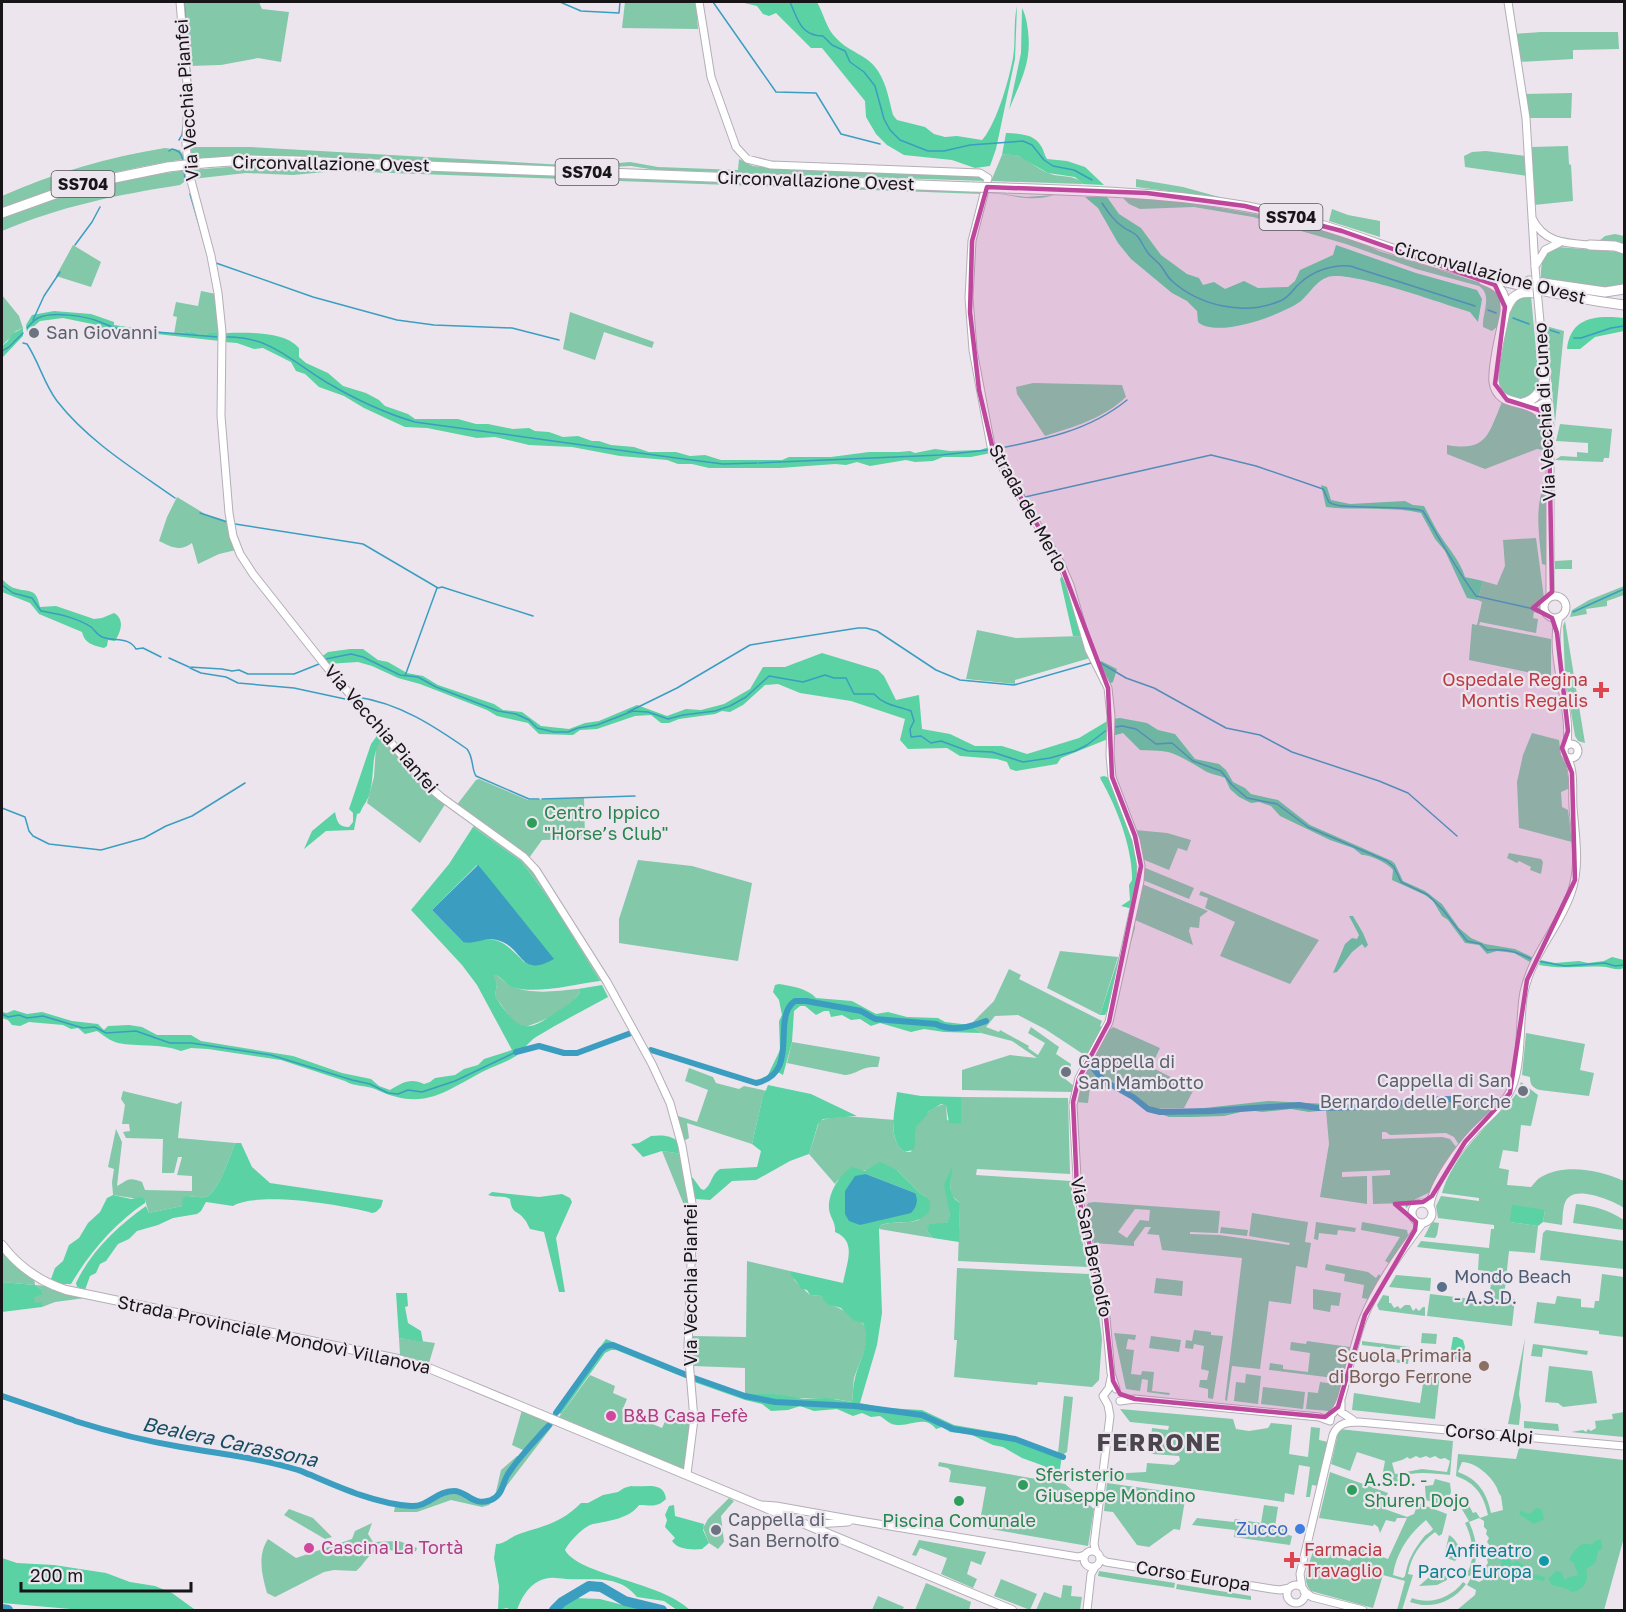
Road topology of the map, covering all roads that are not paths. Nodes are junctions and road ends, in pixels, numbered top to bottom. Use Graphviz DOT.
graph roads {
  1 [pos="180,2"];
  2 [pos="699,2"];
  3 [pos="1508,2"];
  4 [pos="2,213"];
  5 [pos="1531,215"];
  6 [pos="1548,238"];
  7 [pos="1533,242"];
  8 [pos="1561,243"];
  9 [pos="1590,245"];
  10 [pos="1548,248"];
  11 [pos="1624,249"];
  12 [pos="1442,265"];
  13 [pos="1535,267"];
  14 [pos="1490,277"];
  15 [pos="1624,289"];
  16 [pos="1580,297"];
  17 [pos="1624,305"];
  18 [pos="1505,312"];
  19 [pos="1545,377"];
  20 [pos="1534,398"];
  21 [pos="1547,402"];
  22 [pos="1521,403"];
  23 [pos="1536,408"];
  24 [pos="1549,425"];
  25 [pos="1554,596"];
  26 [pos="1556,618"];
  27 [pos="1570,744"];
  28 [pos="1571,757"];
  29 [pos="1108,1022"];
  30 [pos="1426,1204"];
  31 [pos="1419,1223"];
  32 [pos="2,1245"];
  33 [pos="1115,1397"];
  34 [pos="1337,1419"];
  35 [pos="1623,1447"];
  36 [pos="687,1474"];
  37 [pos="760,1505"];
  38 [pos="819,1514"];
  39 [pos="860,1521"];
  40 [pos="850,1522"];
  41 [pos="810,1526"];
  42 [pos="846,1540"];
  43 [pos="1092,1561"];
  44 [pos="1300,1574"];
  45 [pos="1291,1587"];
  46 [pos="1303,1589"];
  47 [pos="1280,1590"];
  48 [pos="1312,1597"];
  49 [pos="1295,1600"];
  50 [pos="1012,1611"];
  51 [pos="1087,1611"];
  52 [pos="1292,1611"];
  53 [pos="1363,1611"];
  1 -- 36 [label="street, Via Vecchia Pianfei"];
  2 -- 29 [label="street, Strada del Merlo"];
  3 -- 5 [label="street, Via Vecchia di Cuneo"];
  4 -- 12 [label="highway, Circonvallazione Ovest / SS704, bridge"];
  5 -- 6 [label="street"];
  5 -- 7 [label="street, Via Vecchia di Cuneo"];
  6 -- 7 [label="street"];
  6 -- 8 [label="street"];
  7 -- 10 [label="street"];
  7 -- 13 [label="street, Via Vecchia di Cuneo"];
  8 -- 9 [label="street"];
  8 -- 10 [label="street"];
  9 -- 11 [label="highway"];
  10 -- 13 [label="street"];
  12 -- 14 [label="highway, Circonvallazione Ovest / SS704"];
  12 -- 18 [label="highway"];
  13 -- 19 [label="street, Via Vecchia di Cuneo, bridge"];
  14 -- 15 [label="highway"];
  14 -- 16 [label="highway, Circonvallazione Ovest / SS704"];
  16 -- 17 [label="highway, Circonvallazione Ovest / SS704"];
  16 -- 18 [label="highway"];
  18 -- 22 [label="highway"];
  19 -- 20 [label="highway"];
  19 -- 21 [label="street, Via Vecchia di Cuneo"];
  20 -- 21 [label="highway"];
  20 -- 22 [label="highway"];
  21 -- 23 [label="highway"];
  21 -- 24 [label="street, Via Vecchia di Cuneo"];
  22 -- 23 [label="highway"];
  23 -- 24 [label="highway"];
  24 -- 25 [label="street, Via Vecchia di Cuneo"];
  25 -- 26 [label="street, Via Vecchia di Cuneo"];
  25 -- 26 [label="street, Via Vecchia di Cuneo"];
  26 -- 27 [label="street, Via Vecchia di Cuneo"];
  27 -- 28 [label="street, Via Vecchia di Cuneo"];
  27 -- 28 [label="street, Via Vecchia di Cuneo"];
  28 -- 30 [label="street, Via Vecchia di Cuneo"];
  29 -- 33 [label="street, Via San Bernolfo"];
  30 -- 31 [label="street"];
  30 -- 31 [label="street"];
  31 -- 34 [label="street"];
  32 -- 36 [label="main road, Strada Provinciale Mondovì Villanova"];
  33 -- 34 [label="street, Corso Alpi"];
  33 -- 43 [label="street"];
  34 -- 35 [label="street, Corso Alpi"];
  34 -- 44 [label="street"];
  36 -- 37 [label="main road, Strada Provinciale Mondovì Villanova"];
  37 -- 38 [label="street, Corso Europa"];
  37 -- 41 [label="main road, Strada Provinciale Mondovì Villanova"];
  38 -- 39 [label="street, Corso Europa"];
  38 -- 41 [label="street"];
  39 -- 40 [label="street, Corso Europa"];
  39 -- 43 [label="street, Corso Europa"];
  40 -- 41 [label="street, Corso Europa"];
  40 -- 42 [label="street"];
  41 -- 42 [label="main road, Strada Provinciale Mondovì Villanova"];
  42 -- 50 [label="main road, Strada Provinciale Mondovì Villanova"];
  43 -- 47 [label="street, Corso Europa"];
  43 -- 51 [label="street"];
  44 -- 45 [label="street"];
  44 -- 46 [label="street"];
  45 -- 46 [label="street, Corso Europa"];
  45 -- 47 [label="street, Corso Europa"];
  45 -- 49 [label="street"];
  46 -- 48 [label="street"];
  46 -- 49 [label="street"];
  47 -- 49 [label="street"];
  48 -- 49 [label="street"];
  48 -- 53 [label="street"];
  49 -- 52 [label="street"];
}
